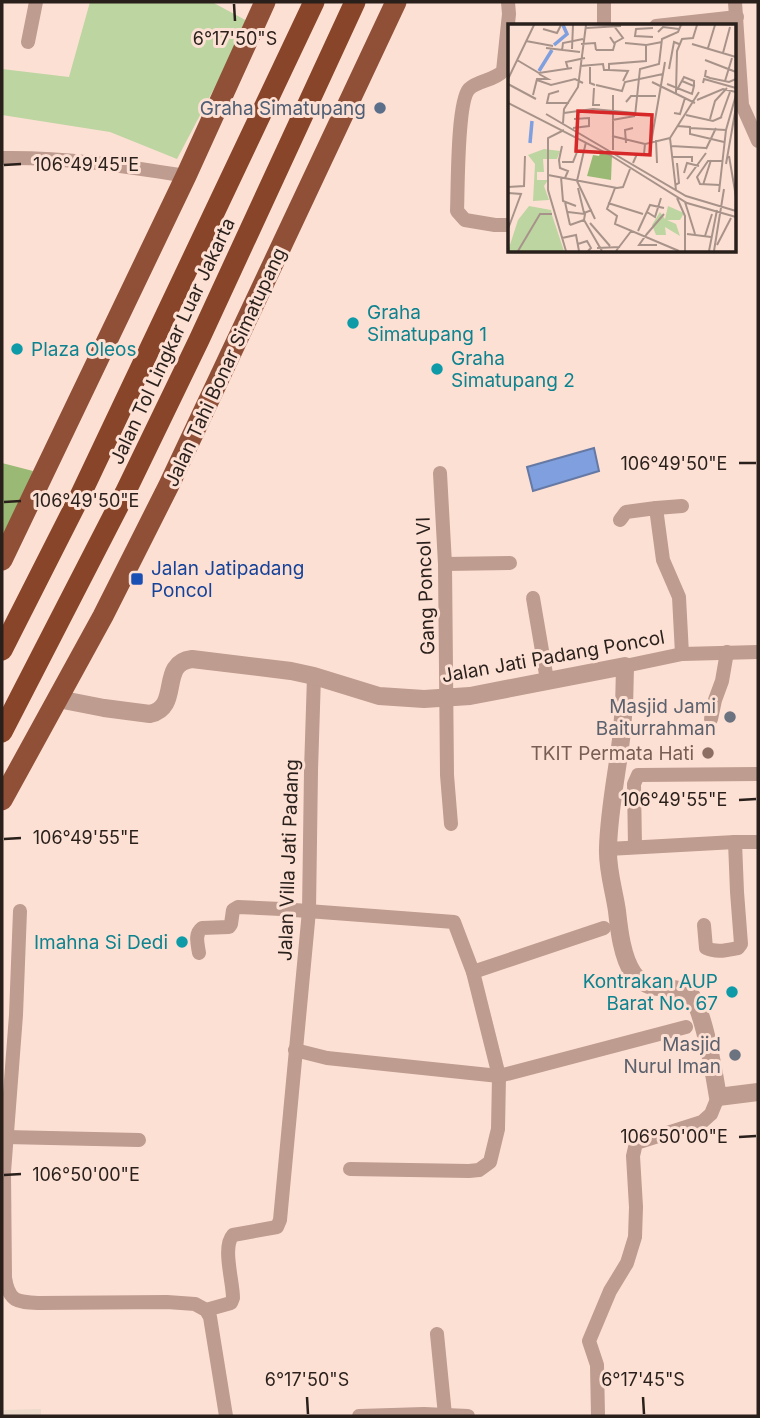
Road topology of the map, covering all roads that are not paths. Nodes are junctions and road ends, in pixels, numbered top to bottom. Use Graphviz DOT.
graph roads {
  1 [pos="36,2"];
  2 [pos="265,2"];
  3 [pos="314,2"];
  4 [pos="355,2"];
  5 [pos="396,2"];
  6 [pos="508,2"];
  7 [pos="604,2"];
  8 [pos="735,2"];
  9 [pos="737,17"];
  10 [pos="604,24"];
  11 [pos="674,24"];
  12 [pos="28,43"];
  13 [pos="738,107"];
  14 [pos="758,141"];
  15 [pos="2,158"];
  16 [pos="186,176"];
  17 [pos="508,225"];
  18 [pos="440,473"];
  19 [pos="682,506"];
  20 [pos="656,508"];
  21 [pos="620,520"];
  22 [pos="2,561"];
  23 [pos="510,563"];
  24 [pos="445,564"];
  25 [pos="533,598"];
  26 [pos="2,650"];
  27 [pos="727,652"];
  28 [pos="758,652"];
  29 [pos="682,654"];
  30 [pos="625,666"];
  31 [pos="314,676"];
  32 [pos="547,680"];
  33 [pos="447,698"];
  34 [pos="58,699"];
  35 [pos="711,719"];
  36 [pos="2,732"];
  37 [pos="758,774"];
  38 [pos="2,800"];
  39 [pos="451,824"];
  40 [pos="735,842"];
  41 [pos="758,842"];
  42 [pos="635,847"];
  43 [pos="608,849"];
  44 [pos="20,911"];
  45 [pos="309,911"];
  46 [pos="705,925"];
  47 [pos="604,928"];
  48 [pos="199,953"];
  49 [pos="473,972"];
  50 [pos="686,1027"];
  51 [pos="295,1050"];
  52 [pos="499,1076"];
  53 [pos="758,1092"];
  54 [pos="718,1097"];
  55 [pos="6,1137"];
  56 [pos="139,1140"];
  57 [pos="350,1170"];
  58 [pos="3,1171"];
  59 [pos="206,1310"];
  60 [pos="437,1334"];
  61 [pos="444,1415"];
  62 [pos="226,1416"];
  63 [pos="359,1416"];
  64 [pos="468,1416"];
  65 [pos="598,1416"];
  1 -- 12 [label="street"];
  2 -- 16 [label="highway"];
  3 -- 26 [label="highway, Jalan Tol Lingkar Luar Jakarta"];
  4 -- 36 [label="highway, Jalan Tol Lingkar Luar Jakarta"];
  5 -- 34 [label="highway, Jalan Tahi Bonar Simatupang"];
  6 -- 17 [label="street"];
  7 -- 10 [label="street"];
  8 -- 9 [label="street"];
  9 -- 11 [label="street"];
  9 -- 13 [label="street"];
  13 -- 14 [label="street"];
  15 -- 16 [label="street"];
  16 -- 22 [label="highway"];
  18 -- 24 [label="street, Gang Poncol VI"];
  19 -- 20 [label="street"];
  20 -- 21 [label="street"];
  20 -- 29 [label="street"];
  23 -- 24 [label="street"];
  24 -- 33 [label="street, Gang Poncol VI"];
  25 -- 32 [label="street"];
  27 -- 28 [label="street, Jalan Jati Padang Poncol"];
  27 -- 29 [label="street, Jalan Jati Padang Poncol"];
  27 -- 35 [label="street"];
  29 -- 30 [label="street, Jalan Jati Padang Poncol"];
  30 -- 32 [label="street, Jalan Jati Padang Poncol"];
  30 -- 43 [label="street"];
  31 -- 33 [label="street, Jalan Jati Padang Poncol"];
  31 -- 34 [label="street, Jalan Jati Padang Poncol"];
  31 -- 45 [label="street, Jalan Villa Jati Padang"];
  32 -- 33 [label="street, Jalan Jati Padang Poncol"];
  33 -- 39 [label="street, Gang Poncol VI"];
  34 -- 38 [label="highway, Jalan Tahi Bonar Simatupang"];
  37 -- 42 [label="street"];
  40 -- 41 [label="street"];
  40 -- 42 [label="street"];
  40 -- 46 [label="street"];
  42 -- 43 [label="street"];
  43 -- 54 [label="street"];
  44 -- 55 [label="street"];
  45 -- 48 [label="street"];
  45 -- 49 [label="street"];
  45 -- 51 [label="street, Jalan Villa Jati Padang"];
  47 -- 49 [label="street"];
  49 -- 52 [label="street"];
  50 -- 52 [label="street"];
  51 -- 52 [label="street"];
  51 -- 59 [label="street, Jalan Villa Jati Padang"];
  52 -- 57 [label="street"];
  53 -- 54 [label="street"];
  54 -- 65 [label="street"];
  55 -- 56 [label="street"];
  55 -- 58 [label="street"];
  58 -- 59 [label="street"];
  59 -- 62 [label="street"];
  60 -- 61 [label="street"];
  61 -- 63 [label="street"];
  61 -- 64 [label="street"];
}
